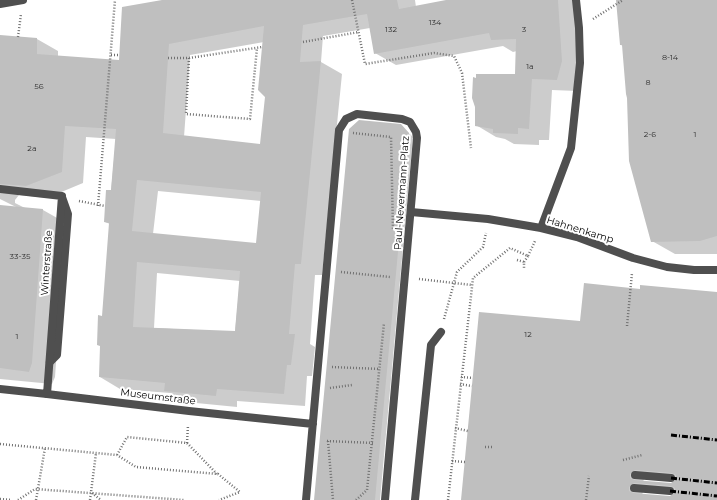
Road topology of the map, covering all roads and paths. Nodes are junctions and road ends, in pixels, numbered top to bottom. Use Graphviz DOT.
graph roads {
  1 [pos="115,0"];
  2 [pos="352,0"];
  3 [pos="576,0"];
  4 [pos="623,0"];
  5 [pos="0,4"];
  6 [pos="22,4"];
  7 [pos="580,28"];
  8 [pos="359,32"];
  9 [pos="18,38"];
  10 [pos="303,42"];
  11 [pos="262,47"];
  12 [pos="257,48"];
  13 [pos="110,55"];
  14 [pos="119,55"];
  15 [pos="168,58"];
  16 [pos="189,58"];
  17 [pos="353,141"];
  18 [pos="471,148"];
  19 [pos="0,189"];
  20 [pos="62,196"];
  21 [pos="98,206"];
  22 [pos="105,206"];
  23 [pos="411,212"];
  24 [pos="488,219"];
  25 [pos="541,228"];
  26 [pos="393,232"];
  27 [pos="528,256"];
  28 [pos="633,258"];
  29 [pos="517,260"];
  30 [pos="524,262"];
  31 [pos="341,265"];
  32 [pos="524,269"];
  33 [pos="390,270"];
  34 [pos="717,270"];
  35 [pos="340,272"];
  36 [pos="389,277"];
  37 [pos="406,278"];
  38 [pos="340,279"];
  39 [pos="453,283"];
  40 [pos="388,284"];
  41 [pos="472,285"];
  42 [pos="384,320"];
  43 [pos="627,326"];
  44 [pos="441,332"];
  45 [pos="332,360"];
  46 [pos="331,367"];
  47 [pos="380,369"];
  48 [pos="331,374"];
  49 [pos="461,377"];
  50 [pos="473,378"];
  51 [pos="330,381"];
  52 [pos="460,384"];
  53 [pos="352,385"];
  54 [pos="472,386"];
  55 [pos="329,388"];
  56 [pos="0,389"];
  57 [pos="47,394"];
  58 [pos="329,395"];
  59 [pos="313,424"];
  60 [pos="456,428"];
  61 [pos="468,431"];
  62 [pos="328,433"];
  63 [pos="326,441"];
  64 [pos="372,443"];
  65 [pos="0,444"];
  66 [pos="378,444"];
  67 [pos="485,447"];
  68 [pos="493,447"];
  69 [pos="45,448"];
  70 [pos="96,453"];
  71 [pos="117,455"];
  72 [pos="642,455"];
  73 [pos="623,460"];
  74 [pos="452,461"];
  75 [pos="465,462"];
  76 [pos="218,474"];
  77 [pos="635,475"];
  78 [pos="589,476"];
  79 [pos="671,478"];
  80 [pos="634,488"];
  81 [pos="39,489"];
  82 [pos="670,491"];
  83 [pos="91,493"];
  84 [pos="0,499"];
  85 [pos="12,500"];
  86 [pos="18,500"];
  87 [pos="36,500"];
  88 [pos="90,500"];
  89 [pos="101,500"];
  90 [pos="184,500"];
  91 [pos="219,500"];
  92 [pos="306,500"];
  93 [pos="333,500"];
  94 [pos="356,500"];
  95 [pos="385,500"];
  96 [pos="415,500"];
  97 [pos="448,500"];
  98 [pos="586,500"];
  1 -- 13 [label="path"];
  2 -- 8 [label="path"];
  3 -- 7 [label="street"];
  4 -- 7 [label="path"];
  5 -- 6 [label="street"];
  6 -- 9 [label="path"];
  7 -- 25 [label="street"];
  8 -- 10 [label="path"];
  8 -- 18 [label="path"];
  11 -- 12 [label="path"];
  12 -- 16 [label="path"];
  12 -- 16 [label="path"];
  13 -- 14 [label="path"];
  13 -- 21 [label="path"];
  15 -- 16 [label="path"];
  17 -- 26 [label="path"];
  19 -- 20 [label="street"];
  20 -- 21 [label="path"];
  20 -- 57 [label="street, Winterstraße"];
  21 -- 22 [label="path"];
  23 -- 24 [label="street, Hahnenkamp"];
  23 -- 37 [label="street, Paul-Nevermann-Platz"];
  23 -- 59 [label="street, Paul-Nevermann-Platz"];
  24 -- 25 [label="street, Hahnenkamp"];
  24 -- 39 [label="path"];
  25 -- 27 [label="path"];
  25 -- 28 [label="street, Hahnenkamp"];
  27 -- 30 [label="path"];
  27 -- 41 [label="path"];
  28 -- 34 [label="street, Hahnenkamp"];
  28 -- 43 [label="path"];
  29 -- 30 [label="path"];
  30 -- 32 [label="path"];
  31 -- 35 [label="path"];
  33 -- 36 [label="path"];
  35 -- 36 [label="path"];
  35 -- 38 [label="path"];
  36 -- 37 [label="path"];
  36 -- 40 [label="path"];
  37 -- 39 [label="path"];
  37 -- 95 [label="street, Paul-Nevermann-Platz"];
  39 -- 41 [label="path"];
  39 -- 44 [label="path"];
  41 -- 49 [label="path"];
  42 -- 47 [label="path"];
  44 -- 96 [label="street"];
  45 -- 46 [label="path"];
  46 -- 47 [label="path"];
  46 -- 48 [label="path"];
  47 -- 64 [label="path"];
  49 -- 50 [label="path"];
  49 -- 52 [label="path"];
  51 -- 55 [label="path"];
  52 -- 54 [label="path"];
  52 -- 60 [label="path"];
  53 -- 55 [label="path"];
  55 -- 58 [label="path"];
  56 -- 57 [label="street, Museumstraße"];
  57 -- 59 [label="street, Museumstraße"];
  59 -- 92 [label="street, Paul-Nevermann-Platz"];
  60 -- 61 [label="path"];
  60 -- 74 [label="path"];
  62 -- 63 [label="path"];
  63 -- 64 [label="path"];
  63 -- 93 [label="path"];
  64 -- 66 [label="path"];
  64 -- 94 [label="path"];
  65 -- 69 [label="path"];
  67 -- 68 [label="path"];
  69 -- 70 [label="path"];
  69 -- 81 [label="path"];
  70 -- 71 [label="path"];
  70 -- 83 [label="path"];
  71 -- 76 [label="path"];
  71 -- 76 [label="path"];
  72 -- 73 [label="path"];
  74 -- 75 [label="path"];
  74 -- 97 [label="path"];
  76 -- 91 [label="path"];
  77 -- 79 [label="street"];
  78 -- 98 [label="path"];
  80 -- 82 [label="street"];
  81 -- 83 [label="path"];
  81 -- 86 [label="path"];
  81 -- 87 [label="path"];
  83 -- 88 [label="path"];
  83 -- 89 [label="path"];
  83 -- 90 [label="path"];
  84 -- 85 [label="path"];
}
